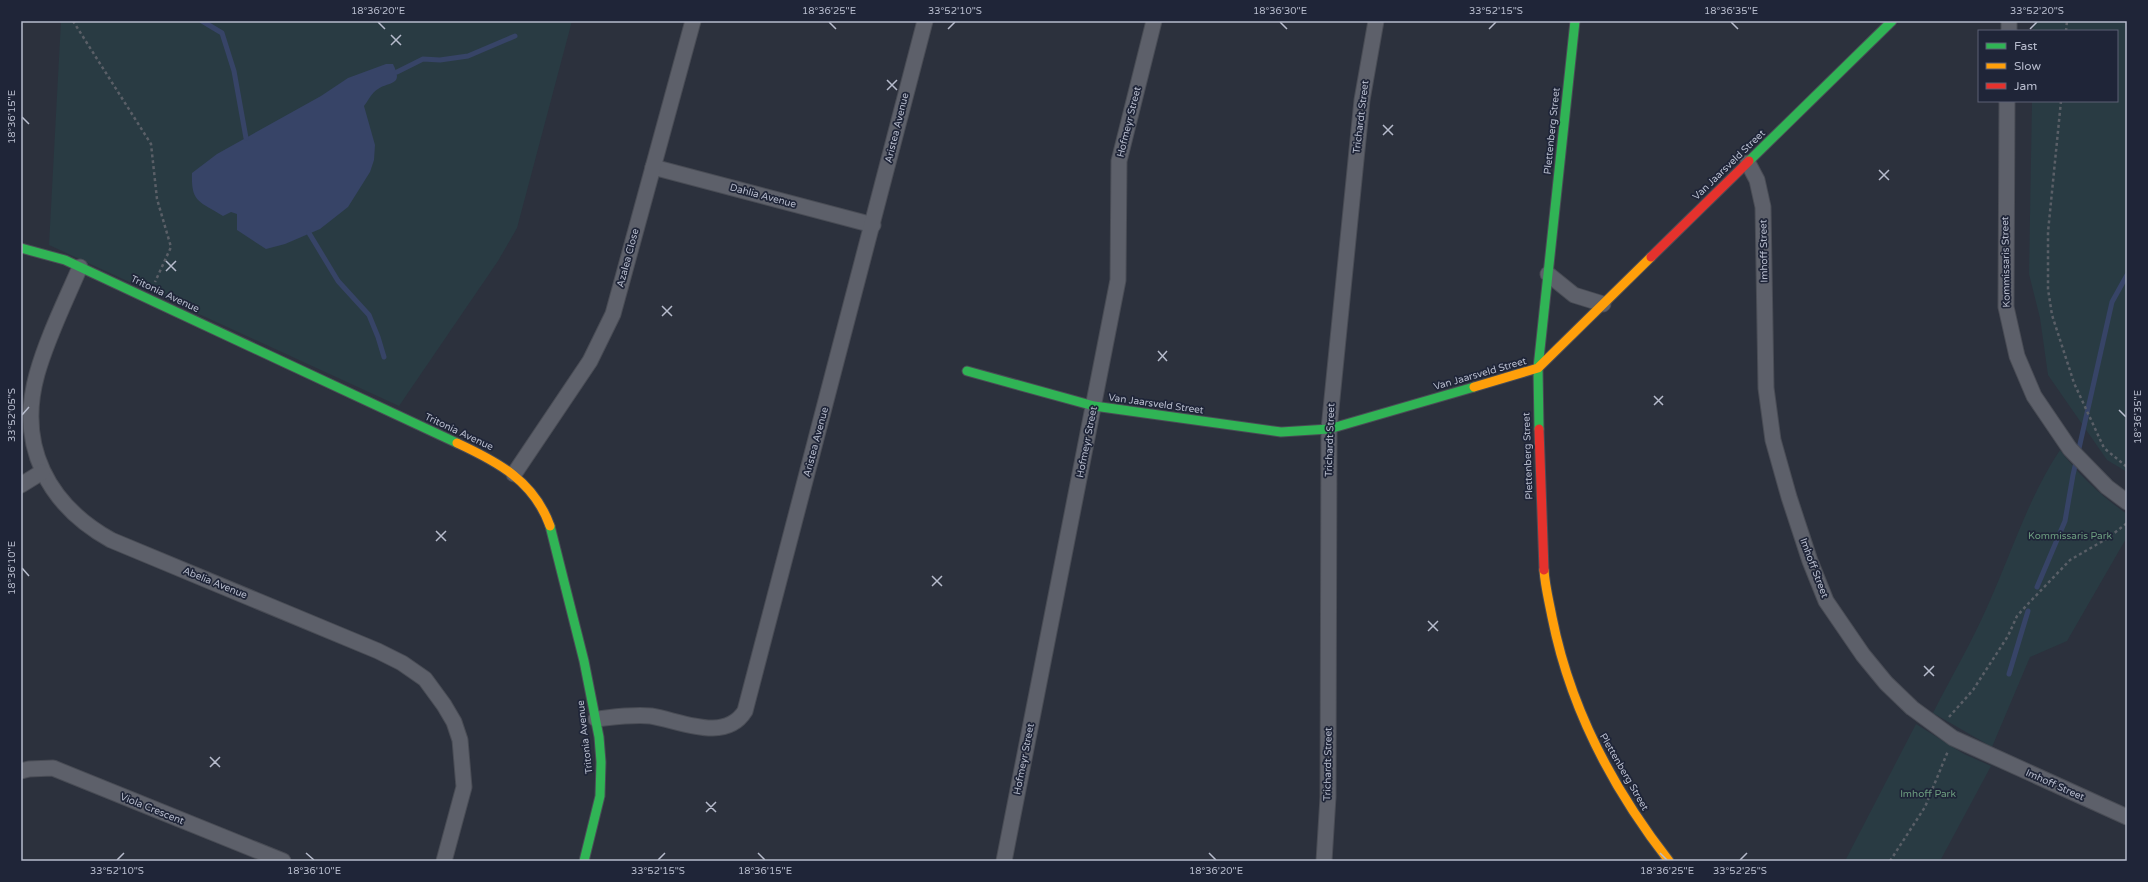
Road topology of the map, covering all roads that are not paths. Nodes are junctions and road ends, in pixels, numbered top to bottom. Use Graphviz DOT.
graph roads {
  1 [pos="693,21"];
  2 [pos="925,21"];
  3 [pos="1154,21"];
  4 [pos="1376,21"];
  5 [pos="1575,21"];
  6 [pos="1892,21"];
  7 [pos="2007,102"];
  8 [pos="1748,163"];
  9 [pos="653,167"];
  10 [pos="872,225"];
  11 [pos="21,248"];
  12 [pos="80,267"];
  13 [pos="1548,274"];
  14 [pos="1603,304"];
  15 [pos="1538,368"];
  16 [pos="967,371"];
  17 [pos="1094,406"];
  18 [pos="1329,429"];
  19 [pos="42,472"];
  20 [pos="514,474"];
  21 [pos="21,484"];
  22 [pos="2127,502"];
  23 [pos="596,719"];
  24 [pos="21,771"];
  25 [pos="2127,817"];
  26 [pos="282,861"];
  27 [pos="444,861"];
  28 [pos="584,861"];
  29 [pos="1004,861"];
  30 [pos="1324,861"];
  31 [pos="1669,861"];
  1 -- 9 [label="street, Azalea Close"];
  2 -- 10 [label="street, Aristea Avenue"];
  3 -- 17 [label="street, Hofmeyr Street"];
  4 -- 18 [label="street, Trichardt Street"];
  5 -- 13 [label="street, Plettenberg Street"];
  6 -- 8 [label="street, Van Jaarsveld Street"];
  7 -- 22 [label="street, Kommissaris Street"];
  8 -- 14 [label="street, Van Jaarsveld Street"];
  8 -- 25 [label="street, Imhoff Street"];
  9 -- 10 [label="street, Dahlia Avenue"];
  9 -- 20 [label="street, Azalea Close"];
  10 -- 23 [label="street, Aristea Avenue"];
  11 -- 12 [label="street, Tritonia Avenue"];
  12 -- 19 [label="street, Abelia Avenue"];
  12 -- 20 [label="street, Tritonia Avenue"];
  13 -- 14 [label="street"];
  13 -- 15 [label="street, Plettenberg Street"];
  14 -- 15 [label="street, Van Jaarsveld Street"];
  15 -- 18 [label="street, Van Jaarsveld Street"];
  15 -- 31 [label="street, Plettenberg Street"];
  16 -- 17 [label="street, Van Jaarsveld Street"];
  17 -- 18 [label="street, Van Jaarsveld Street"];
  17 -- 29 [label="street, Hofmeyr Street"];
  18 -- 30 [label="street, Trichardt Street"];
  19 -- 21 [label="street"];
  19 -- 27 [label="street, Abelia Avenue"];
  20 -- 23 [label="street, Tritonia Avenue"];
  23 -- 28 [label="street, Tritonia Avenue"];
  24 -- 26 [label="street, Viola Crescent"];
}
